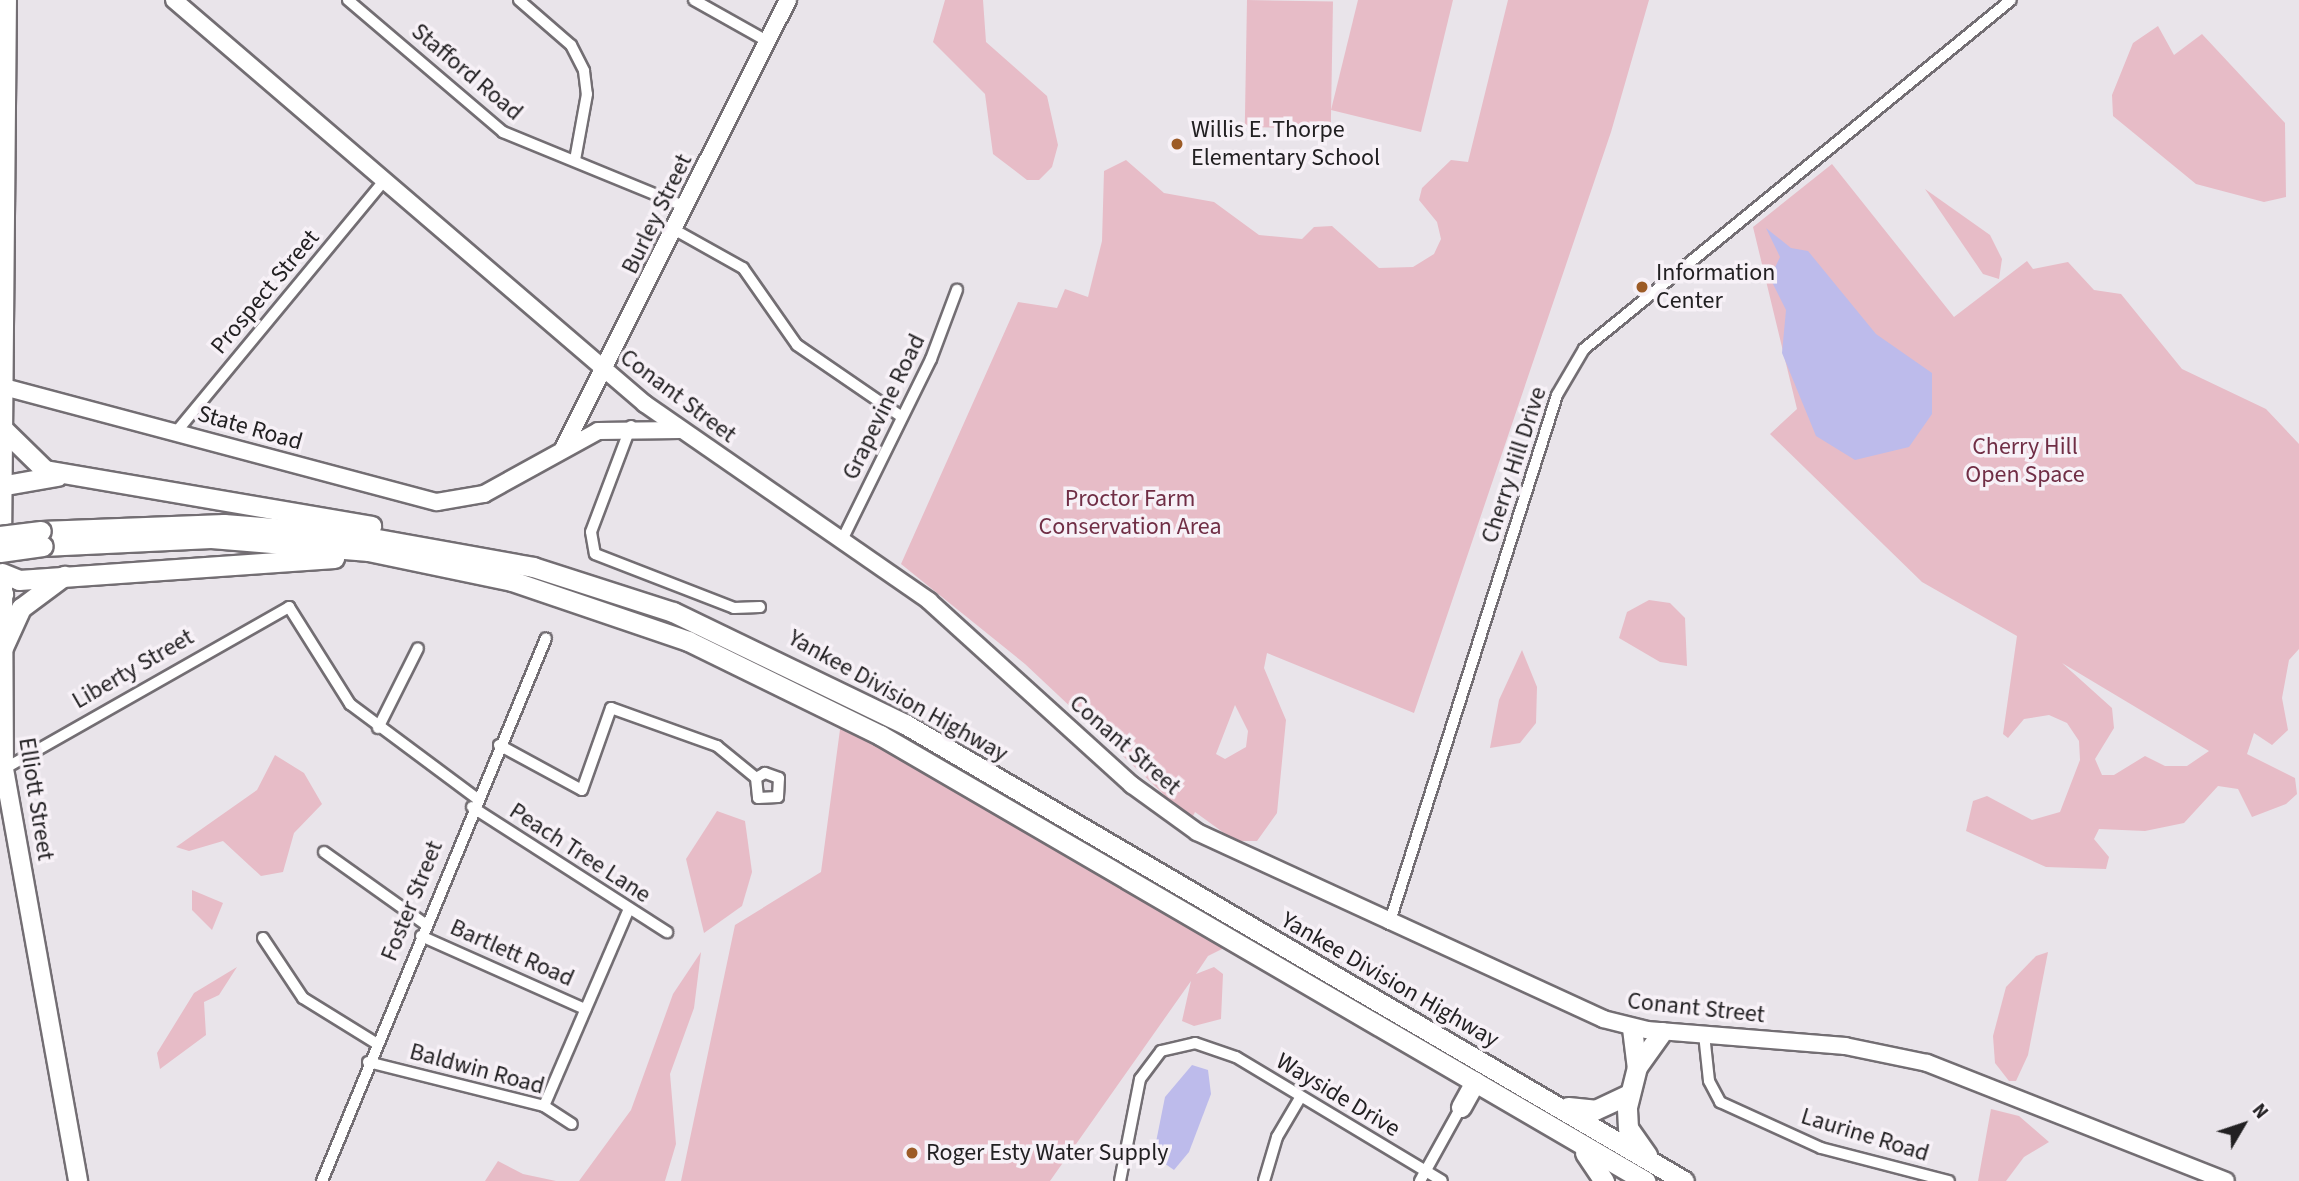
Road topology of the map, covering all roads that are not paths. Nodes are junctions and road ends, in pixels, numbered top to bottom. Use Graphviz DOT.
graph roads {
  1 [pos="7,0"];
  2 [pos="174,0"];
  3 [pos="348,0"];
  4 [pos="519,0"];
  5 [pos="694,0"];
  6 [pos="788,0"];
  7 [pos="2011,0"];
  8 [pos="767,41"];
  9 [pos="575,160"];
  10 [pos="385,180"];
  11 [pos="686,207"];
  12 [pos="675,230"];
  13 [pos="2,282"];
  14 [pos="957,290"];
  15 [pos="604,369"];
  16 [pos="4,387"];
  17 [pos="902,417"];
  18 [pos="631,426"];
  19 [pos="682,430"];
  20 [pos="177,431"];
  21 [pos="2,432"];
  22 [pos="564,447"];
  23 [pos="66,475"];
  24 [pos="1,486"];
  25 [pos="0,536"];
  26 [pos="42,539"];
  27 [pos="842,540"];
  28 [pos="0,552"];
  29 [pos="497,559"];
  30 [pos="2,573"];
  31 [pos="67,573"];
  32 [pos="512,581"];
  33 [pos="1,595"];
  34 [pos="289,607"];
  35 [pos="760,607"];
  36 [pos="546,638"];
  37 [pos="418,648"];
  38 [pos="1,655"];
  39 [pos="378,728"];
  40 [pos="499,745"];
  41 [pos="2,770"];
  42 [pos="756,778"];
  43 [pos="473,803"];
  44 [pos="324,852"];
  45 [pos="628,911"];
  46 [pos="425,924"];
  47 [pos="1389,924"];
  48 [pos="667,932"];
  49 [pos="421,936"];
  50 [pos="263,938"];
  51 [pos="585,1009"];
  52 [pos="1632,1028"];
  53 [pos="1661,1032"];
  54 [pos="1704,1034"];
  55 [pos="376,1043"];
  56 [pos="368,1062"];
  57 [pos="1637,1067"];
  58 [pos="1475,1082"];
  59 [pos="1629,1094"];
  60 [pos="1300,1098"];
  61 [pos="1553,1103"];
  62 [pos="544,1106"];
  63 [pos="1461,1107"];
  64 [pos="572,1124"];
  65 [pos="1563,1134"];
  66 [pos="1659,1166"];
  67 [pos="1423,1176"];
  68 [pos="78,1181"];
  69 [pos="322,1181"];
  70 [pos="1120,1181"];
  71 [pos="1264,1181"];
  72 [pos="1441,1181"];
  73 [pos="1604,1181"];
  74 [pos="1645,1181"];
  75 [pos="1684,1181"];
  76 [pos="1950,1181"];
  77 [pos="2226,1181"];
  1 -- 13 [label="main road, Elliott Street"];
  2 -- 10 [label="main road, Conant Street"];
  3 -- 9 [label="street, Stafford Road"];
  4 -- 9 [label="street"];
  5 -- 8 [label="street"];
  6 -- 8 [label="main road, Burley Street"];
  7 -- 47 [label="street, Cherry Hill Drive"];
  8 -- 11 [label="main road, Burley Street"];
  9 -- 11 [label="street, Stafford Road"];
  10 -- 15 [label="main road, Conant Street"];
  10 -- 20 [label="street, Prospect Street"];
  11 -- 12 [label="main road, Burley Street"];
  12 -- 15 [label="main road, Burley Street"];
  12 -- 17 [label="street"];
  13 -- 16 [label="main road, Elliott Street"];
  14 -- 17 [label="street, Grapevine Road"];
  15 -- 19 [label="main road, Conant Street"];
  15 -- 22 [label="main road, Burley Street"];
  16 -- 20 [label="main road, State Road"];
  16 -- 21 [label="main road, Elliott Street"];
  17 -- 27 [label="street, Grapevine Road"];
  18 -- 19 [label="main road"];
  18 -- 22 [label="main road"];
  18 -- 35 [label="street"];
  19 -- 27 [label="main road, Conant Street"];
  20 -- 22 [label="main road, State Road"];
  21 -- 23 [label="highway"];
  21 -- 24 [label="main road, Elliott Street"];
  23 -- 24 [label="highway"];
  23 -- 29 [label="highway"];
  24 -- 30 [label="main road, Elliott Street"];
  25 -- 26 [label="highway, Yankee Division Highway, bridge"];
  26 -- 28 [label="highway, Yankee Division Highway, bridge"];
  26 -- 29 [label="highway, Yankee Division Highway"];
  26 -- 32 [label="highway, Yankee Division Highway"];
  27 -- 47 [label="main road, Conant Street"];
  29 -- 61 [label="highway, Yankee Division Highway"];
  30 -- 31 [label="highway"];
  30 -- 33 [label="main road, Elliott Street"];
  31 -- 32 [label="highway"];
  31 -- 38 [label="highway"];
  32 -- 58 [label="highway, Yankee Division Highway"];
  33 -- 38 [label="main road, Elliott Street"];
  34 -- 39 [label="street, Peach Tree Lane"];
  34 -- 41 [label="street, Liberty Street"];
  36 -- 40 [label="street, Foster Street"];
  37 -- 39 [label="street"];
  38 -- 41 [label="main road, Elliott Street"];
  39 -- 43 [label="street, Peach Tree Lane"];
  40 -- 42 [label="street"];
  40 -- 43 [label="street, Foster Street"];
  41 -- 68 [label="main road, Elliott Street"];
  43 -- 45 [label="street, Peach Tree Lane"];
  43 -- 46 [label="street, Foster Street"];
  44 -- 46 [label="street"];
  45 -- 48 [label="street, Peach Tree Lane"];
  45 -- 51 [label="street"];
  46 -- 49 [label="street, Foster Street"];
  47 -- 52 [label="main road, Conant Street"];
  49 -- 51 [label="street, Bartlett Road"];
  49 -- 55 [label="street, Foster Street"];
  50 -- 55 [label="street"];
  51 -- 62 [label="street"];
  52 -- 53 [label="main road, Conant Street"];
  52 -- 57 [label="highway"];
  53 -- 54 [label="main road, Conant Street"];
  53 -- 57 [label="highway"];
  54 -- 76 [label="street, Laurine Road"];
  54 -- 77 [label="main road, Conant Street"];
  55 -- 56 [label="street, Foster Street"];
  56 -- 62 [label="street, Baldwin Road"];
  56 -- 69 [label="street, Foster Street"];
  57 -- 59 [label="highway"];
  58 -- 63 [label="highway"];
  58 -- 65 [label="highway, Yankee Division Highway"];
  59 -- 61 [label="highway"];
  59 -- 66 [label="highway"];
  60 -- 67 [label="street, Wayside Drive"];
  60 -- 70 [label="street, Wayside Drive"];
  60 -- 71 [label="street"];
  61 -- 66 [label="highway, Yankee Division Highway"];
  62 -- 64 [label="street, Baldwin Road"];
  63 -- 67 [label="street"];
  65 -- 73 [label="highway"];
  65 -- 74 [label="highway, Yankee Division Highway"];
  66 -- 75 [label="highway, Yankee Division Highway"];
  67 -- 72 [label="street, Wayside Drive"];
}
